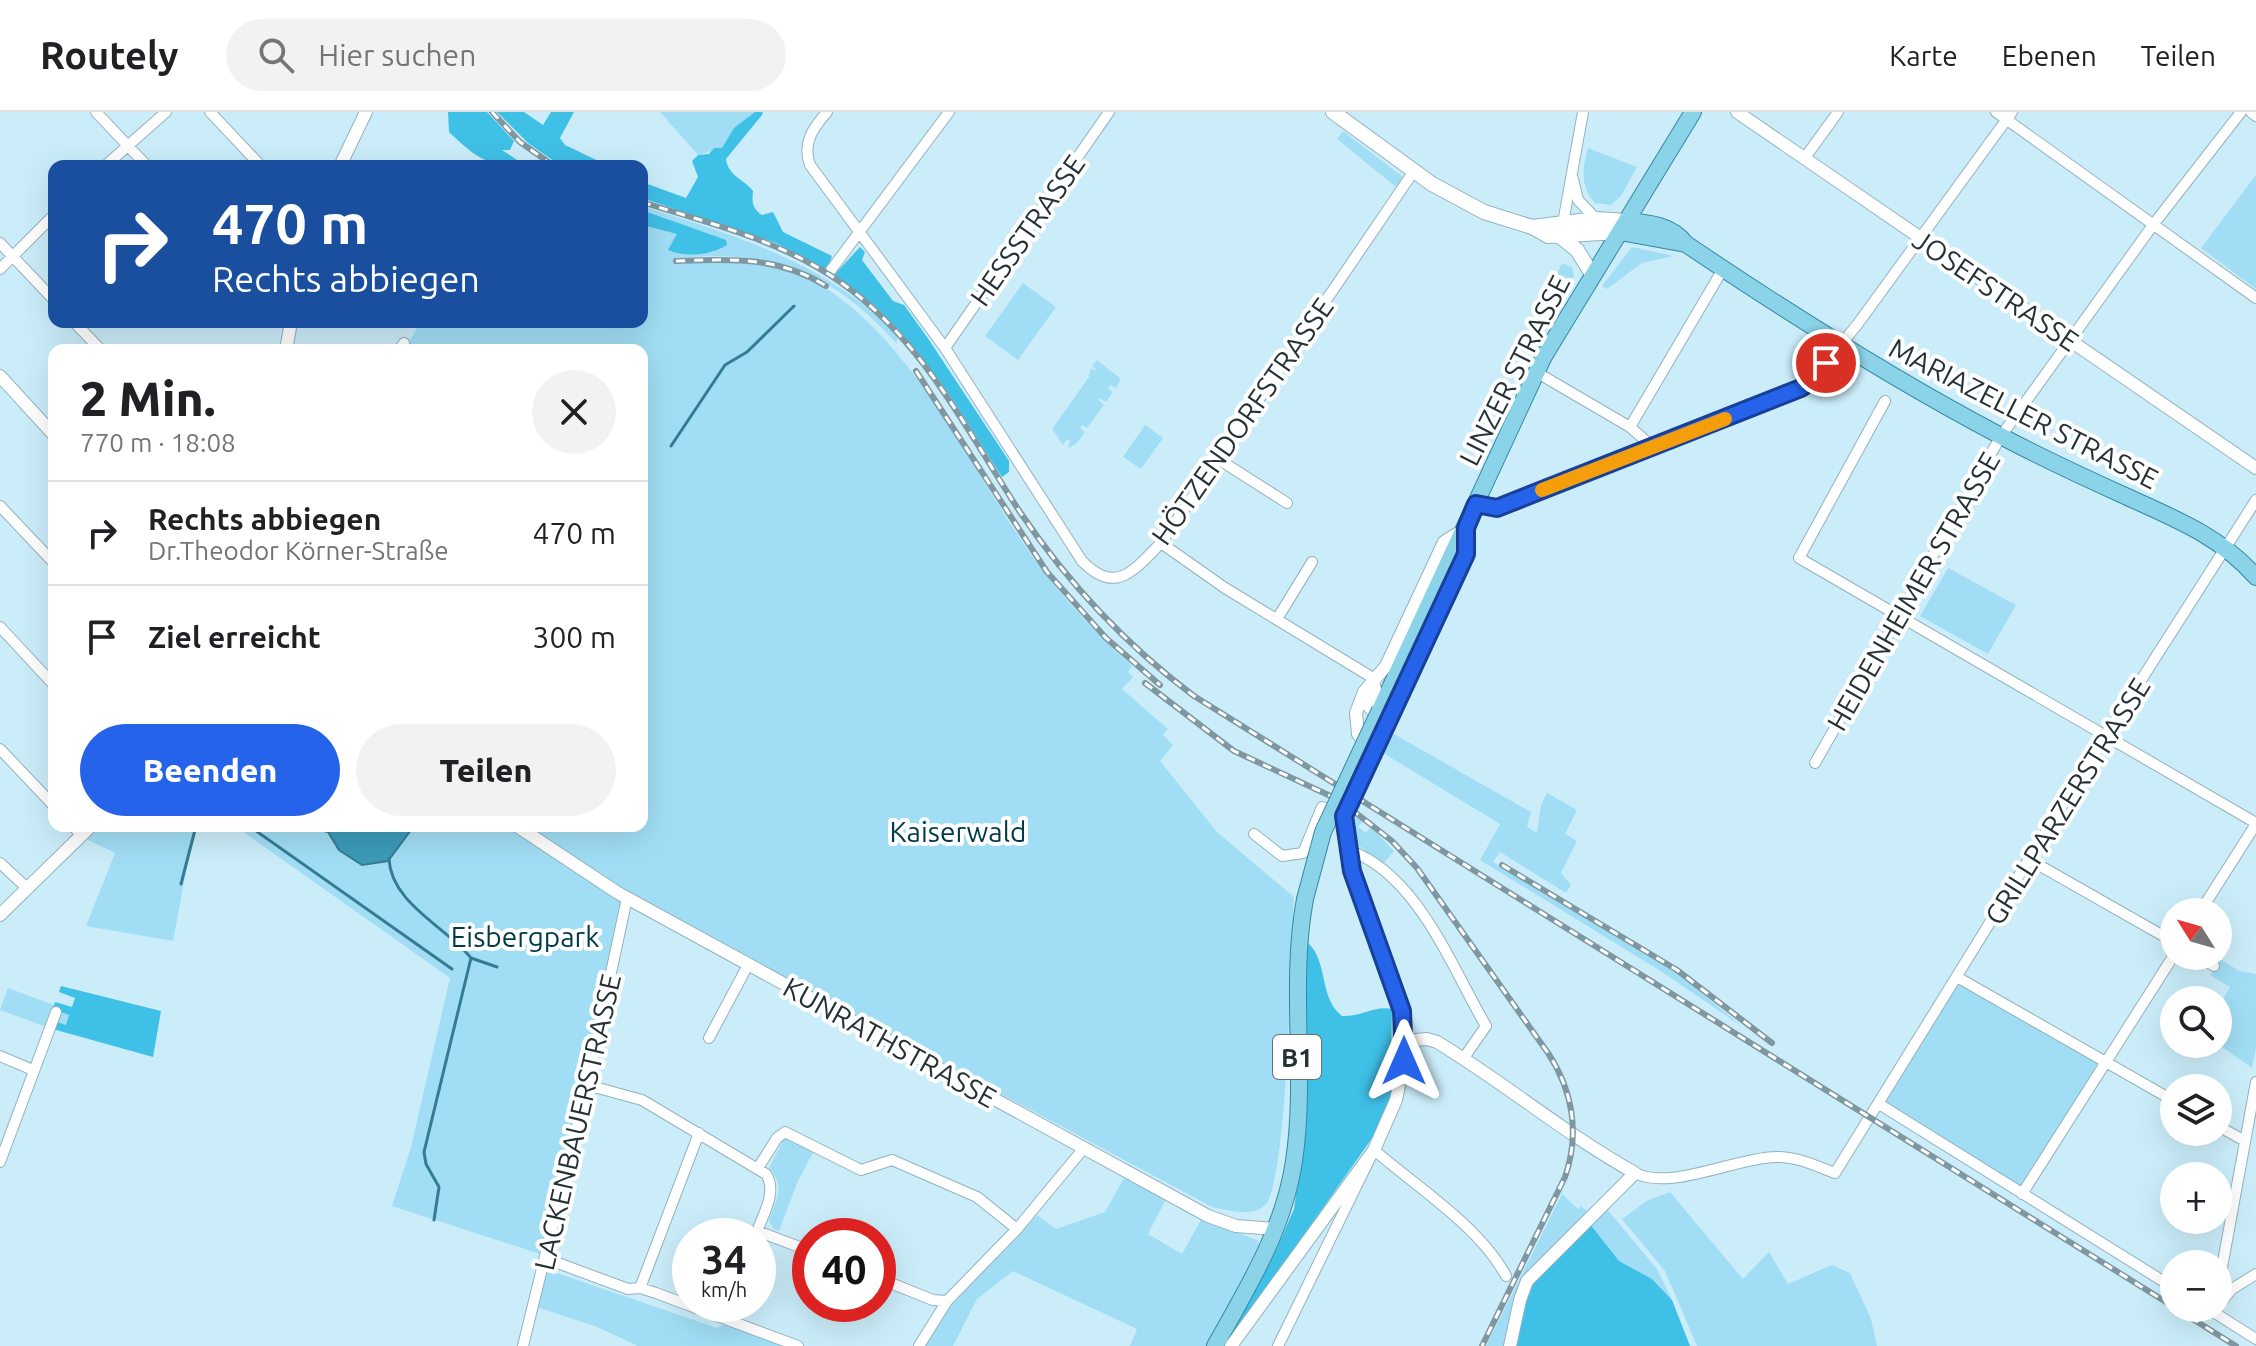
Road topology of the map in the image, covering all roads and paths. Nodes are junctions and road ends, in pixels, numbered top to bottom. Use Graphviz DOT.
graph roads {
  1 [pos="96,112"];
  2 [pos="166,112"];
  3 [pos="210,112"];
  4 [pos="366,112"];
  5 [pos="827,112"];
  6 [pos="949,112"];
  7 [pos="1109,112"];
  8 [pos="1333,112"];
  9 [pos="1583,112"];
  10 [pos="1693,112"];
  11 [pos="1737,112"];
  12 [pos="1838,112"];
  13 [pos="1996,112"];
  14 [pos="2241,112"];
  15 [pos="2251,112"];
  16 [pos="2010,115"];
  17 [pos="2256,116"];
  18 [pos="127,145"];
  19 [pos="1804,159"];
  20 [pos="111,160"];
  21 [pos="141,160"];
  22 [pos="255,160"];
  23 [pos="343,160"];
  24 [pos="1414,171"];
  25 [pos="1572,174"];
  26 [pos="1596,219"];
  27 [pos="48,221"];
  28 [pos="2153,225"];
  29 [pos="1624,227"];
  30 [pos="1562,230"];
  31 [pos="860,234"];
  32 [pos="1919,239"];
  33 [pos="0,243"];
  34 [pos="12,255"];
  35 [pos="0,269"];
  36 [pos="831,270"];
  37 [pos="1721,272"];
  38 [pos="1592,274"];
  39 [pos="48,294"];
  40 [pos="2256,298"];
  41 [pos="80,328"];
  42 [pos="2069,339"];
  43 [pos="95,344"];
  44 [pos="1841,345"];
  45 [pos="945,348"];
  46 [pos="1536,372"];
  47 [pos="0,376"];
  48 [pos="1885,401"];
  49 [pos="1630,427"];
  50 [pos="48,428"];
  51 [pos="2001,436"];
  52 [pos="1654,448"];
  53 [pos="1218,459"];
  54 [pos="2256,468"];
  55 [pos="2256,500"];
  56 [pos="1287,503"];
  57 [pos="0,506"];
  58 [pos="1484,506"];
  59 [pos="1466,528"];
  60 [pos="1161,543"];
  61 [pos="2225,547"];
  62 [pos="48,557"];
  63 [pos="1312,562"];
  64 [pos="2256,577"];
  65 [pos="1898,615"];
  66 [pos="1277,619"];
  67 [pos="0,627"];
  68 [pos="1373,678"];
  69 [pos="48,679"];
  70 [pos="1382,718"];
  71 [pos="2106,735"];
  72 [pos="0,749"];
  73 [pos="1373,752"];
  74 [pos="1815,763"];
  75 [pos="48,800"];
  76 [pos="1344,816"];
  77 [pos="2256,824"];
  78 [pos="79,832"];
  79 [pos="526,832"];
  80 [pos="1254,834"];
  81 [pos="1348,850"];
  82 [pos="2030,860"];
  83 [pos="0,863"];
  84 [pos="27,888"];
  85 [pos="627,898"];
  86 [pos="2209,898"];
  87 [pos="0,915"];
  88 [pos="2160,934"];
  89 [pos="748,965"];
  90 [pos="2164,970"];
  91 [pos="1957,977"];
  92 [pos="56,1012"];
  93 [pos="709,1038"];
  94 [pos="1405,1041"];
  95 [pos="0,1056"];
  96 [pos="1463,1059"];
  97 [pos="2105,1063"];
  98 [pos="33,1070"];
  99 [pos="2256,1082"];
  100 [pos="587,1085"];
  101 [pos="2160,1093"];
  102 [pos="1879,1104"];
  103 [pos="2252,1122"];
  104 [pos="699,1133"];
  105 [pos="2232,1134"];
  106 [pos="2245,1141"];
  107 [pos="1084,1148"];
  108 [pos="1374,1150"];
  109 [pos="0,1162"];
  110 [pos="758,1168"];
  111 [pos="1635,1173"];
  112 [pos="2022,1194"];
  113 [pos="761,1218"];
  114 [pos="1017,1229"];
  115 [pos="1276,1229"];
  116 [pos="1307,1241"];
  117 [pos="2225,1250"];
  118 [pos="1323,1253"];
  119 [pos="547,1259"];
  120 [pos="2256,1274"];
  121 [pos="1506,1276"];
  122 [pos="2160,1279"];
  123 [pos="896,1285"];
  124 [pos="640,1288"];
  125 [pos="2232,1289"];
  126 [pos="672,1299"];
  127 [pos="947,1301"];
  128 [pos="2232,1321"];
  129 [pos="737,1322"];
  130 [pos="2256,1339"];
  131 [pos="523,1346"];
  132 [pos="798,1346"];
  133 [pos="919,1346"];
  134 [pos="1215,1346"];
  135 [pos="1231,1346"];
  136 [pos="1278,1346"];
  137 [pos="1510,1346"];
  1 -- 18 [label="street"];
  2 -- 18 [label="street"];
  3 -- 22 [label="street"];
  4 -- 23 [label="street"];
  5 -- 31 [label="street, HÖTZENDORFSTRASSE"];
  6 -- 31 [label="street"];
  7 -- 45 [label="street, HESSSTRASSE"];
  8 -- 24 [label="main road"];
  9 -- 25 [label="street"];
  10 -- 29 [label="main road, B1"];
  11 -- 19 [label="street, JOSEFSTRASSE"];
  12 -- 19 [label="street"];
  13 -- 16 [label="street"];
  14 -- 28 [label="street, HEIDENHEIMER STRASSE"];
  15 -- 17 [label="street"];
  16 -- 28 [label="street"];
  16 -- 32 [label="street"];
  18 -- 20 [label="street"];
  18 -- 21 [label="street"];
  19 -- 32 [label="street, JOSEFSTRASSE"];
  24 -- 30 [label="main road"];
  24 -- 53 [label="street, HÖTZENDORFSTRASSE"];
  25 -- 26 [label="street"];
  25 -- 30 [label="street"];
  26 -- 29 [label="main road"];
  26 -- 30 [label="main road"];
  27 -- 34 [label="street"];
  28 -- 40 [label="street"];
  28 -- 42 [label="street, HEIDENHEIMER STRASSE"];
  29 -- 30 [label="main road"];
  29 -- 37 [label="main road, MARIAZELLER STRASSE"];
  29 -- 38 [label="main road, LINZER STRASSE / B1"];
  30 -- 38 [label="main road"];
  31 -- 36 [label="street"];
  31 -- 45 [label="street, HÖTZENDORFSTRASSE"];
  32 -- 42 [label="street, JOSEFSTRASSE"];
  32 -- 44 [label="street"];
  33 -- 34 [label="street"];
  34 -- 35 [label="street"];
  34 -- 39 [label="street"];
  37 -- 44 [label="main road, MARIAZELLER STRASSE"];
  37 -- 49 [label="street"];
  38 -- 46 [label="main road, LINZER STRASSE / B1"];
  41 -- 43 [label="street"];
  42 -- 51 [label="street, HEIDENHEIMER STRASSE"];
  42 -- 54 [label="street, JOSEFSTRASSE"];
  44 -- 51 [label="main road, MARIAZELLER STRASSE"];
  44 -- 52 [label="street"];
  45 -- 60 [label="street, HÖTZENDORFSTRASSE"];
  46 -- 49 [label="street"];
  46 -- 58 [label="main road, LINZER STRASSE / B1"];
  47 -- 50 [label="street"];
  48 -- 65 [label="street"];
  49 -- 52 [label="street"];
  51 -- 61 [label="main road, MARIAZELLER STRASSE"];
  51 -- 65 [label="street, HEIDENHEIMER STRASSE"];
  52 -- 58 [label="street"];
  53 -- 56 [label="street"];
  53 -- 60 [label="street, HÖTZENDORFSTRASSE"];
  55 -- 61 [label="street, GRILLPARZERSTRASSE"];
  57 -- 62 [label="street"];
  58 -- 59 [label="main road, LINZER STRASSE / B1"];
  59 -- 68 [label="street"];
  59 -- 70 [label="main road, LINZER STRASSE / B1"];
  60 -- 66 [label="street"];
  61 -- 64 [label="main road, MARIAZELLER STRASSE"];
  61 -- 71 [label="street, GRILLPARZERSTRASSE"];
  63 -- 66 [label="street"];
  65 -- 71 [label="street"];
  65 -- 74 [label="street, HEIDENHEIMER STRASSE"];
  66 -- 68 [label="street"];
  67 -- 69 [label="street"];
  68 -- 70 [label="street"];
  68 -- 73 [label="street"];
  70 -- 73 [label="street"];
  70 -- 115 [label="main road, B1, bridge"];
  71 -- 77 [label="street"];
  71 -- 82 [label="street, GRILLPARZERSTRASSE"];
  72 -- 75 [label="street"];
  73 -- 76 [label="street"];
  76 -- 80 [label="street"];
  76 -- 81 [label="street"];
  77 -- 86 [label="street"];
  78 -- 84 [label="street"];
  79 -- 85 [label="street, KUNRATHSTRASSE"];
  81 -- 94 [label="street"];
  81 -- 96 [label="street"];
  82 -- 88 [label="street"];
  82 -- 91 [label="street, GRILLPARZERSTRASSE"];
  83 -- 84 [label="street"];
  84 -- 87 [label="street"];
  85 -- 89 [label="street, KUNRATHSTRASSE"];
  85 -- 100 [label="street, LACKENBAUERSTRASSE"];
  89 -- 93 [label="street"];
  89 -- 107 [label="street, KUNRATHSTRASSE"];
  90 -- 97 [label="street"];
  91 -- 97 [label="street"];
  91 -- 102 [label="street, GRILLPARZERSTRASSE"];
  92 -- 98 [label="street"];
  94 -- 96 [label="street"];
  94 -- 108 [label="street"];
  95 -- 98 [label="street"];
  96 -- 111 [label="street"];
  97 -- 101 [label="street"];
  97 -- 112 [label="street"];
  98 -- 109 [label="street"];
  99 -- 103 [label="street"];
  100 -- 104 [label="street"];
  100 -- 119 [label="street, LACKENBAUERSTRASSE"];
  102 -- 111 [label="street, GRILLPARZERSTRASSE"];
  102 -- 112 [label="street"];
  103 -- 106 [label="street"];
  104 -- 110 [label="street"];
  104 -- 124 [label="street"];
  105 -- 106 [label="street"];
  106 -- 117 [label="street"];
  107 -- 114 [label="street"];
  107 -- 115 [label="street, KUNRATHSTRASSE"];
  108 -- 116 [label="street"];
  108 -- 118 [label="street"];
  108 -- 121 [label="street"];
  110 -- 113 [label="street"];
  110 -- 114 [label="street"];
  111 -- 137 [label="street"];
  112 -- 122 [label="street"];
  114 -- 127 [label="street"];
  115 -- 134 [label="main road, B1"];
  116 -- 118 [label="street"];
  116 -- 135 [label="street"];
  118 -- 136 [label="street"];
  119 -- 124 [label="street"];
  119 -- 131 [label="street, LACKENBAUERSTRASSE"];
  120 -- 125 [label="street"];
  123 -- 127 [label="street"];
  124 -- 126 [label="street"];
  127 -- 133 [label="street"];
  128 -- 130 [label="street"];
  129 -- 132 [label="street"];
}
